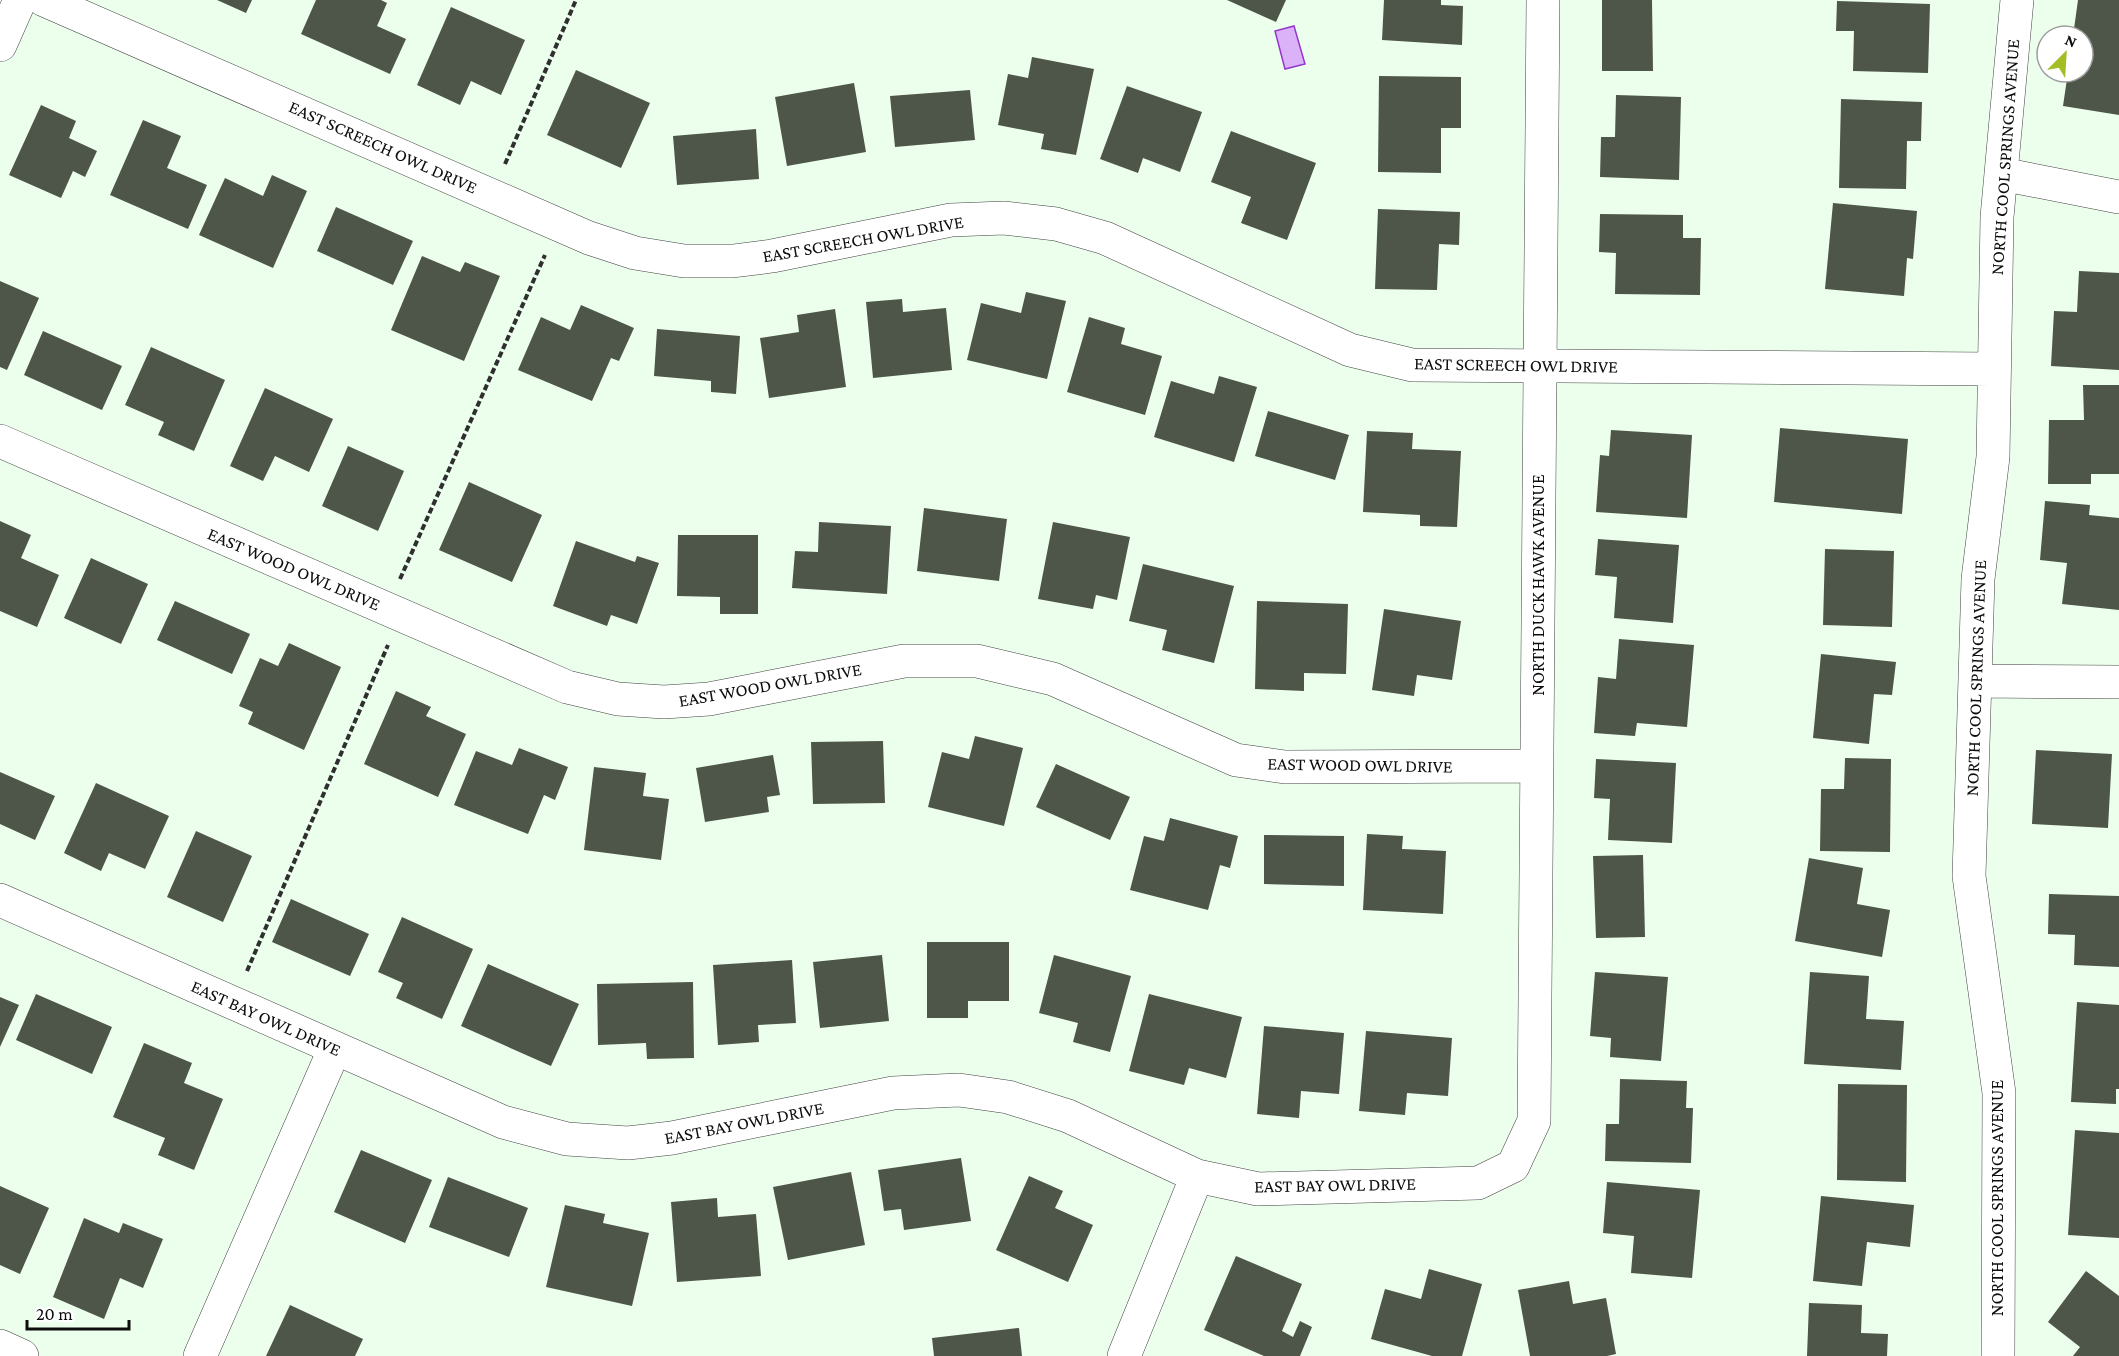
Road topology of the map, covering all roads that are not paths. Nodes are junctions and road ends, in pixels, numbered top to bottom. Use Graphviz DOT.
graph roads {
  1 [pos="20,0"];
  2 [pos="44,0"];
  3 [pos="1543,0"];
  4 [pos="2017,0"];
  5 [pos="0,45"];
  6 [pos="2001,174"];
  7 [pos="2119,197"];
  8 [pos="1540,366"];
  9 [pos="1993,369"];
  10 [pos="0,441"];
  11 [pos="1976,681"];
  12 [pos="2119,682"];
  13 [pos="1537,766"];
  14 [pos="0,900"];
  15 [pos="334,1048"];
  16 [pos="1513,1166"];
  17 [pos="1197,1176"];
  18 [pos="0,1346"];
  19 [pos="22,1356"];
  20 [pos="200,1356"];
  21 [pos="1124,1356"];
  22 [pos="1998,1356"];
  1 -- 5 [label="street"];
  2 -- 8 [label="street, EAST SCREECH OWL DRIVE"];
  3 -- 8 [label="street, NORTH DUCK HAWK AVENUE"];
  4 -- 6 [label="street, NORTH COOL SPRINGS AVENUE"];
  6 -- 7 [label="street"];
  6 -- 9 [label="street, NORTH COOL SPRINGS AVENUE"];
  8 -- 9 [label="street, EAST SCREECH OWL DRIVE"];
  8 -- 13 [label="street, NORTH DUCK HAWK AVENUE"];
  9 -- 11 [label="street, NORTH COOL SPRINGS AVENUE"];
  10 -- 13 [label="street, EAST WOOD OWL DRIVE"];
  11 -- 12 [label="street"];
  11 -- 22 [label="street, NORTH COOL SPRINGS AVENUE"];
  13 -- 16 [label="street, NORTH DUCK HAWK AVENUE"];
  14 -- 15 [label="street, EAST BAY OWL DRIVE"];
  15 -- 17 [label="street, EAST BAY OWL DRIVE"];
  15 -- 20 [label="street"];
  16 -- 17 [label="street, EAST BAY OWL DRIVE"];
  17 -- 21 [label="street"];
  18 -- 19 [label="street"];
}
